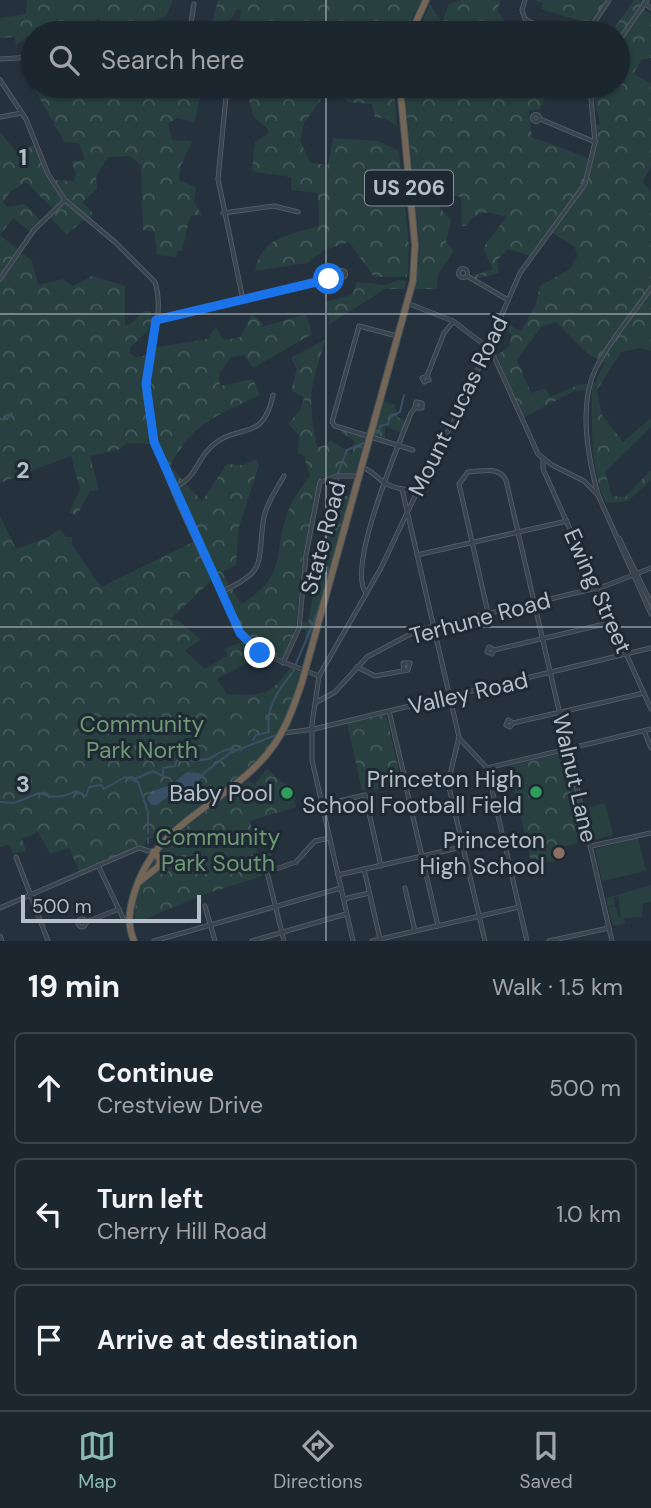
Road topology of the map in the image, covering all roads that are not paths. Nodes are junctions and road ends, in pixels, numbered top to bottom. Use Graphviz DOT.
graph roads {
  1 [pos="426,0"];
  2 [pos="525,0"];
  3 [pos="609,0"];
  4 [pos="646,2"];
  5 [pos="194,4"];
  6 [pos="651,8"];
  7 [pos="191,21"];
  8 [pos="416,21"];
  9 [pos="529,21"];
  10 [pos="595,21"];
  11 [pos="630,25"];
  12 [pos="21,58"];
  13 [pos="0,59"];
  14 [pos="0,80"];
  15 [pos="226,98"];
  16 [pos="401,98"];
  17 [pos="592,98"];
  18 [pos="22,113"];
  19 [pos="0,117"];
  20 [pos="542,120"];
  21 [pos="595,142"];
  22 [pos="65,200"];
  23 [pos="298,212"];
  24 [pos="223,214"];
  25 [pos="340,276"];
  26 [pos="467,276"];
  27 [pos="0,279"];
  28 [pos="651,288"];
  29 [pos="243,299"];
  30 [pos="508,300"];
  31 [pos="407,303"];
  32 [pos="156,320"];
  33 [pos="453,321"];
  34 [pos="397,336"];
  35 [pos="488,347"];
  36 [pos="427,376"];
  37 [pos="273,395"];
  38 [pos="415,408"];
  39 [pos="371,437"];
  40 [pos="399,445"];
  41 [pos="413,450"];
  42 [pos="545,460"];
  43 [pos="360,467"];
  44 [pos="591,467"];
  45 [pos="284,476"];
  46 [pos="357,476"];
  47 [pos="584,481"];
  48 [pos="382,484"];
  49 [pos="174,488"];
  50 [pos="402,489"];
  51 [pos="416,491"];
  52 [pos="599,497"];
  53 [pos="407,512"];
  54 [pos="567,521"];
  55 [pos="519,532"];
  56 [pos="472,543"];
  57 [pos="417,555"];
  58 [pos="651,568"];
  59 [pos="636,574"];
  60 [pos="597,588"];
  61 [pos="221,592"];
  62 [pos="366,593"];
  63 [pos="535,603"];
  64 [pos="651,603"];
  65 [pos="488,613"];
  66 [pos="651,614"];
  67 [pos="613,622"];
  68 [pos="433,626"];
  69 [pos="543,638"];
  70 [pos="651,648"];
  71 [pos="494,650"];
  72 [pos="627,656"];
  73 [pos="284,663"];
  74 [pos="357,667"];
  75 [pos="404,669"];
  76 [pos="305,670"];
  77 [pos="551,674"];
  78 [pos="319,676"];
  79 [pos="644,693"];
  80 [pos="450,697"];
  81 [pos="315,701"];
  82 [pos="651,709"];
  83 [pos="389,711"];
  84 [pos="560,712"];
  85 [pos="513,723"];
  86 [pos="311,729"];
  87 [pos="651,729"];
  88 [pos="644,731"];
  89 [pos="284,733"];
  90 [pos="459,737"];
  91 [pos="651,748"];
  92 [pos="568,749"];
  93 [pos="486,768"];
  94 [pos="405,779"];
  95 [pos="407,791"];
  96 [pos="322,805"];
  97 [pos="651,833"];
  98 [pos="330,838"];
  99 [pos="502,838"];
  100 [pos="590,846"];
  101 [pos="463,847"];
  102 [pos="153,852"];
  103 [pos="422,856"];
  104 [pos="16,857"];
  105 [pos="98,865"];
  106 [pos="382,866"];
  107 [pos="364,869"];
  108 [pos="338,875"];
  109 [pos="136,887"];
  110 [pos="341,888"];
  111 [pos="405,888"];
  112 [pos="369,893"];
  113 [pos="32,894"];
  114 [pos="344,899"];
  115 [pos="205,906"];
  116 [pos="274,907"];
  117 [pos="519,907"];
  118 [pos="0,908"];
  119 [pos="119,909"];
  120 [pos="346,914"];
  121 [pos="479,916"];
  122 [pos="123,918"];
  123 [pos="86,922"];
  124 [pos="211,925"];
  125 [pos="438,926"];
  126 [pos="609,928"];
  127 [pos="415,931"];
  128 [pos="282,933"];
  129 [pos="380,939"];
  130 [pos="394,939"];
  131 [pos="567,939"];
  132 [pos="134,940"];
  133 [pos="48,941"];
  134 [pos="154,941"];
  135 [pos="215,941"];
  136 [pos="252,941"];
  137 [pos="284,941"];
  138 [pos="353,941"];
  139 [pos="372,941"];
  140 [pos="485,941"];
  141 [pos="527,941"];
  142 [pos="549,941"];
  143 [pos="612,941"];
  1 -- 8 [label="highway"];
  2 -- 9 [label="street"];
  3 -- 10 [label="street"];
  4 -- 6 [label="street"];
  4 -- 11 [label="street"];
  5 -- 7 [label="street"];
  12 -- 13 [label="street"];
  14 -- 18 [label="street"];
  15 -- 24 [label="street"];
  16 -- 31 [label="highway, State Road / US 206"];
  17 -- 21 [label="street, Mount Lucas Road"];
  18 -- 19 [label="street"];
  18 -- 22 [label="street"];
  20 -- 21 [label="street"];
  21 -- 30 [label="street, Mount Lucas Road"];
  22 -- 27 [label="street"];
  22 -- 32 [label="street"];
  23 -- 24 [label="street"];
  24 -- 29 [label="street"];
  25 -- 29 [label="street"];
  26 -- 30 [label="street"];
  28 -- 44 [label="street"];
  29 -- 32 [label="street"];
  30 -- 35 [label="street, Mount Lucas Road"];
  31 -- 33 [label="street"];
  31 -- 34 [label="highway, State Road / US 206"];
  32 -- 49 [label="street"];
  33 -- 35 [label="street"];
  33 -- 36 [label="street"];
  34 -- 39 [label="highway, State Road / US 206"];
  34 -- 39 [label="street"];
  35 -- 42 [label="street"];
  35 -- 51 [label="street, Mount Lucas Road"];
  37 -- 49 [label="street"];
  38 -- 40 [label="street"];
  39 -- 40 [label="street"];
  39 -- 43 [label="highway, State Road / US 206"];
  40 -- 41 [label="street"];
  40 -- 48 [label="street"];
  42 -- 47 [label="street"];
  42 -- 54 [label="street, Ewing Street"];
  43 -- 46 [label="highway, State Road / US 206"];
  43 -- 48 [label="street"];
  44 -- 47 [label="street"];
  44 -- 52 [label="street"];
  45 -- 61 [label="street"];
  46 -- 73 [label="street"];
  46 -- 76 [label="highway, State Road / US 206"];
  47 -- 52 [label="street"];
  48 -- 50 [label="street"];
  48 -- 62 [label="street"];
  49 -- 61 [label="street"];
  50 -- 51 [label="street"];
  50 -- 53 [label="street"];
  51 -- 53 [label="street, Mount Lucas Road"];
  52 -- 59 [label="street"];
  53 -- 57 [label="street"];
  53 -- 62 [label="street, Mount Lucas Road"];
  54 -- 55 [label="street"];
  54 -- 60 [label="street, Ewing Street"];
  55 -- 56 [label="street"];
  55 -- 56 [label="street, Walnut Lane"];
  55 -- 63 [label="street, Walnut Lane"];
  56 -- 57 [label="street"];
  56 -- 65 [label="street"];
  57 -- 68 [label="street"];
  58 -- 59 [label="street, Terhune Road"];
  59 -- 60 [label="street, Terhune Road"];
  59 -- 64 [label="street"];
  59 -- 66 [label="street"];
  60 -- 63 [label="street, Terhune Road"];
  60 -- 67 [label="street, Ewing Street"];
  61 -- 73 [label="street"];
  62 -- 78 [label="street, Mount Lucas Road"];
  63 -- 65 [label="street, Terhune Road"];
  63 -- 69 [label="street, Walnut Lane"];
  65 -- 68 [label="street, Terhune Road"];
  67 -- 69 [label="street"];
  67 -- 72 [label="street, Ewing Street"];
  68 -- 74 [label="street, Terhune Road"];
  68 -- 80 [label="street"];
  69 -- 71 [label="street"];
  69 -- 77 [label="street, Walnut Lane"];
  70 -- 72 [label="street, Valley Road"];
  72 -- 77 [label="street, Valley Road"];
  72 -- 79 [label="street, Ewing Street"];
  73 -- 76 [label="street"];
  74 -- 75 [label="street"];
  74 -- 81 [label="street, Terhune Road"];
  76 -- 78 [label="street"];
  76 -- 89 [label="highway, State Road / US 206"];
  77 -- 80 [label="street, Valley Road"];
  77 -- 84 [label="street, Walnut Lane"];
  78 -- 81 [label="street, Mount Lucas Road"];
  79 -- 82 [label="street, Ewing Street"];
  79 -- 84 [label="street"];
  80 -- 83 [label="street, Valley Road"];
  80 -- 90 [label="street"];
  81 -- 86 [label="street, Mount Lucas Road"];
  83 -- 86 [label="street, Valley Road"];
  83 -- 94 [label="street"];
  84 -- 85 [label="street"];
  84 -- 92 [label="street, Walnut Lane"];
  86 -- 89 [label="street, Valley Road"];
  86 -- 96 [label="street, Mount Lucas Road"];
  87 -- 88 [label="street"];
  88 -- 91 [label="street"];
  88 -- 92 [label="street"];
  89 -- 102 [label="highway, State Road / US 206"];
  90 -- 93 [label="street"];
  90 -- 101 [label="street"];
  92 -- 93 [label="street"];
  92 -- 100 [label="street, Walnut Lane"];
  93 -- 99 [label="street"];
  95 -- 103 [label="street"];
  96 -- 98 [label="street, Mount Lucas Road"];
  96 -- 106 [label="street"];
  97 -- 100 [label="street"];
  98 -- 108 [label="street, Mount Lucas Road"];
  98 -- 116 [label="street"];
  99 -- 101 [label="street"];
  99 -- 117 [label="street"];
  100 -- 126 [label="street, Walnut Lane"];
  101 -- 103 [label="street"];
  101 -- 121 [label="street"];
  102 -- 105 [label="street"];
  102 -- 109 [label="highway, State Road / US 206"];
  102 -- 109 [label="highway"];
  103 -- 106 [label="street"];
  103 -- 125 [label="street"];
  104 -- 113 [label="street"];
  105 -- 113 [label="street"];
  105 -- 119 [label="street"];
  106 -- 107 [label="street"];
  107 -- 108 [label="street"];
  107 -- 112 [label="street"];
  108 -- 110 [label="street, Mount Lucas Road"];
  109 -- 132 [label="highway, State Road / US 206"];
  110 -- 114 [label="street, Mount Lucas Road"];
  110 -- 116 [label="street"];
  111 -- 127 [label="street"];
  112 -- 114 [label="street"];
  112 -- 129 [label="street"];
  113 -- 118 [label="street"];
  113 -- 133 [label="street"];
  114 -- 120 [label="street, Mount Lucas Road"];
  115 -- 124 [label="street"];
  116 -- 124 [label="street"];
  116 -- 128 [label="street"];
  117 -- 121 [label="street"];
  117 -- 141 [label="street"];
  119 -- 122 [label="street"];
  119 -- 123 [label="street"];
  120 -- 128 [label="street"];
  120 -- 138 [label="street, Mount Lucas Road"];
  121 -- 125 [label="street"];
  121 -- 140 [label="street"];
  124 -- 134 [label="street"];
  124 -- 135 [label="street"];
  125 -- 127 [label="street"];
  126 -- 131 [label="street"];
  126 -- 143 [label="street, Walnut Lane"];
  127 -- 130 [label="street"];
  128 -- 136 [label="street"];
  128 -- 137 [label="street"];
  129 -- 130 [label="street"];
  129 -- 139 [label="street"];
  131 -- 142 [label="street"];
}
